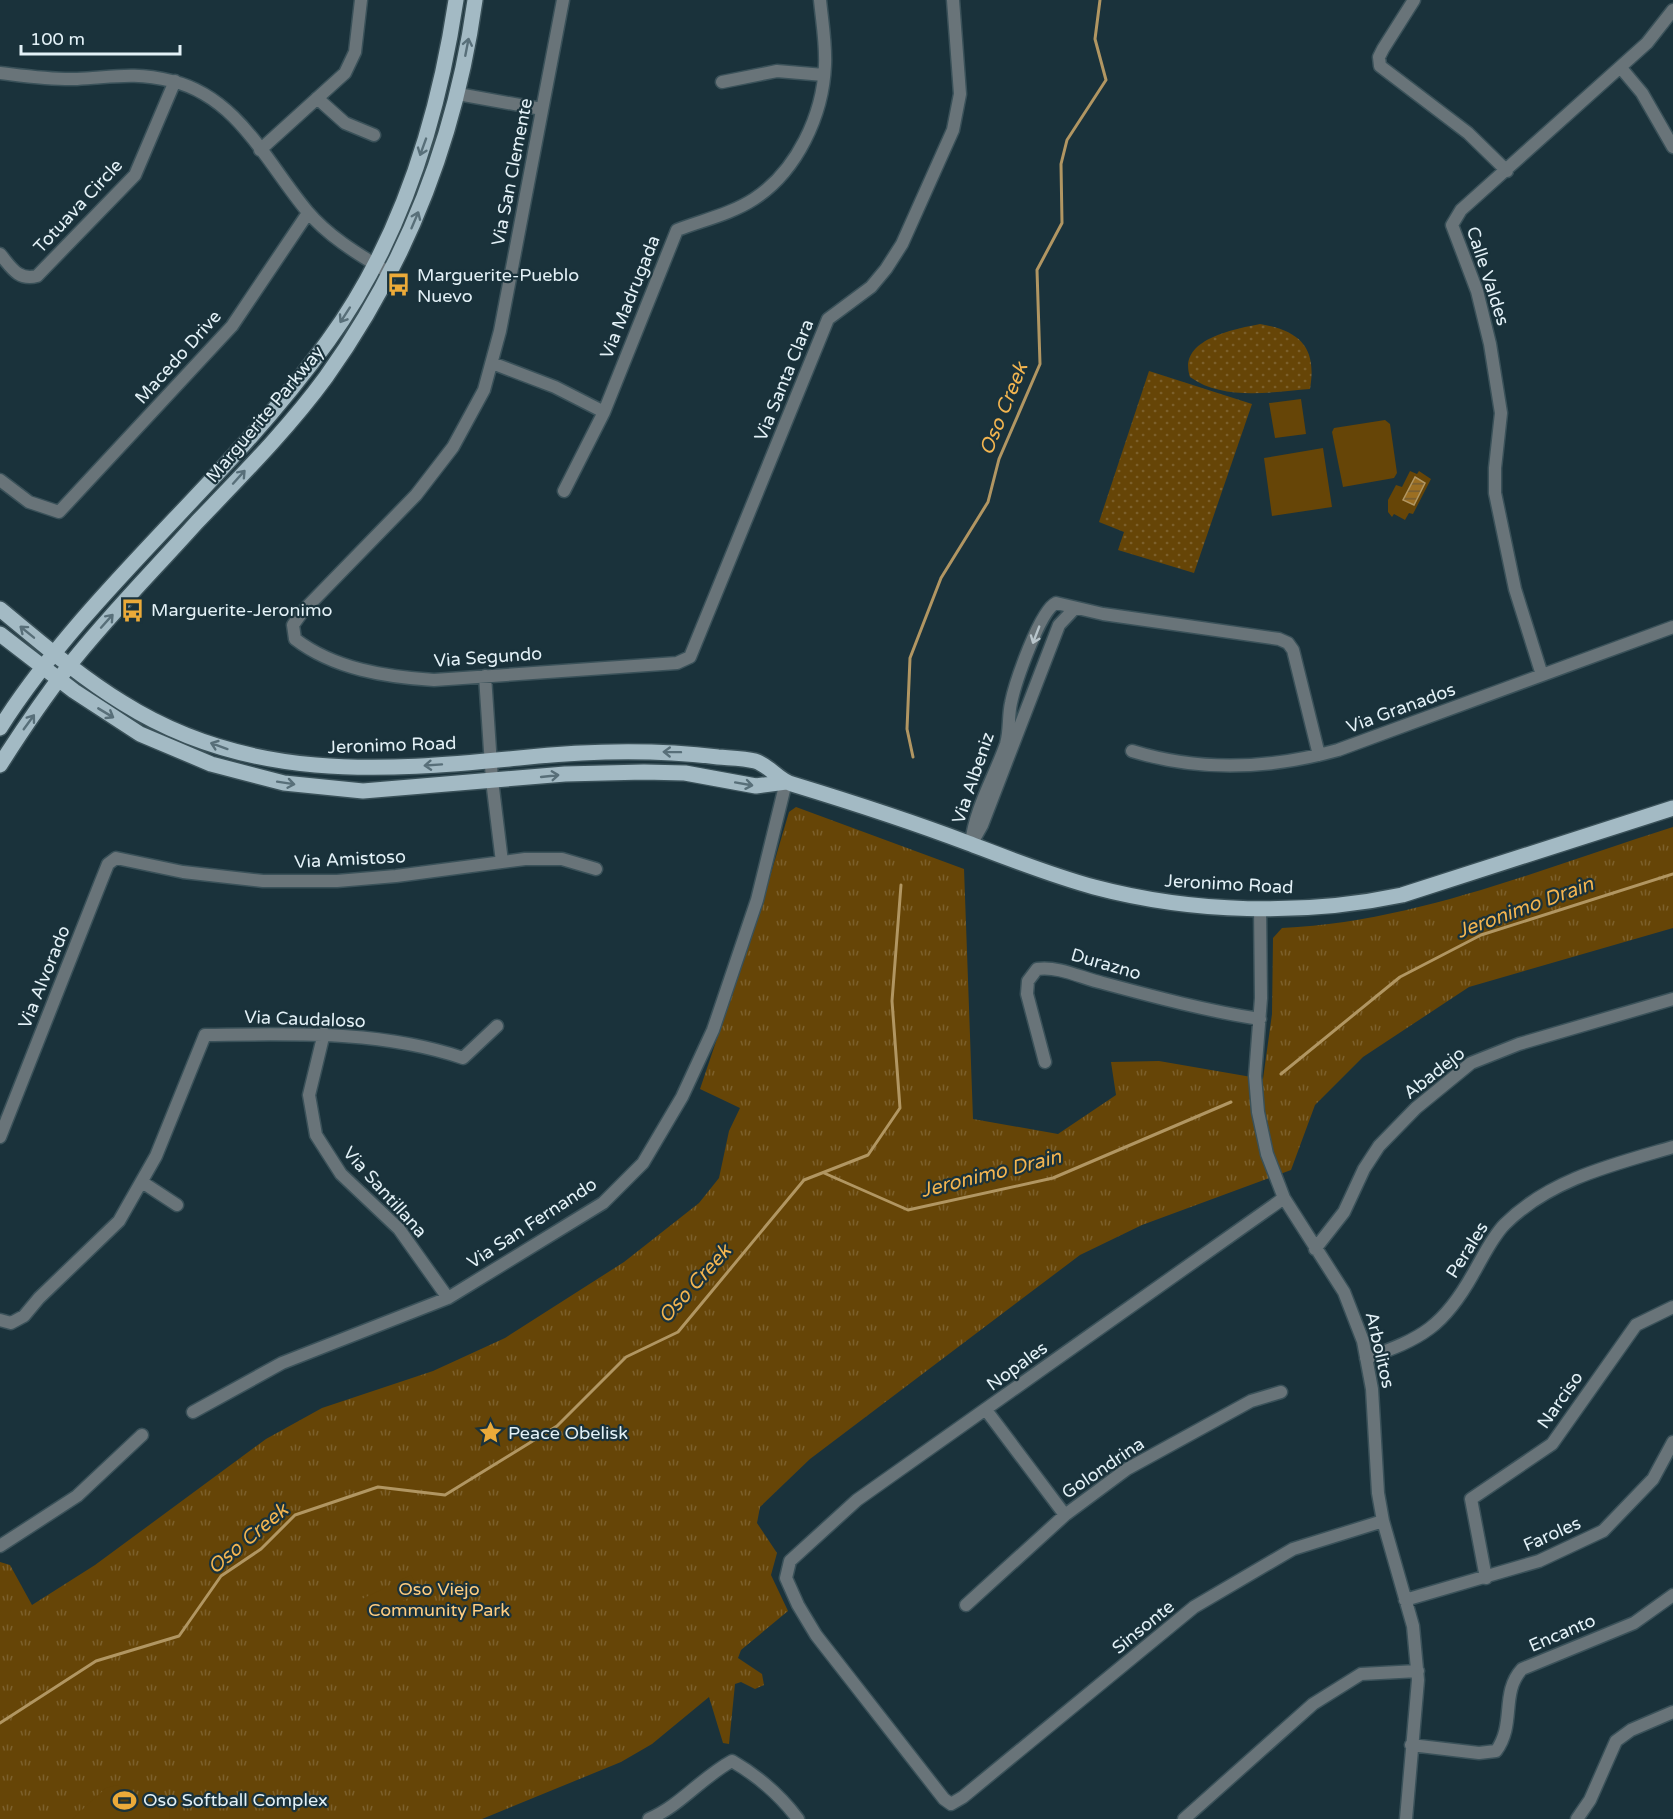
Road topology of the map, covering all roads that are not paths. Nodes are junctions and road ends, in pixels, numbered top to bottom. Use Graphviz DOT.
graph roads {
  1 [pos="361,0"];
  2 [pos="456,0"];
  3 [pos="475,0"];
  4 [pos="563,0"];
  5 [pos="820,0"];
  6 [pos="953,0"];
  7 [pos="1414,0"];
  8 [pos="1673,10"];
  9 [pos="1621,68"];
  10 [pos="0,73"];
  11 [pos="824,75"];
  12 [pos="175,81"];
  13 [pos="722,82"];
  14 [pos="440,91"];
  15 [pos="458,94"];
  16 [pos="317,98"];
  17 [pos="542,109"];
  18 [pos="374,135"];
  19 [pos="1673,147"];
  20 [pos="260,150"];
  21 [pos="1507,171"];
  22 [pos="308,213"];
  23 [pos="0,254"];
  24 [pos="374,264"];
  25 [pos="391,274"];
  26 [pos="492,363"];
  27 [pos="604,412"];
  28 [pos="0,480"];
  29 [pos="564,491"];
  30 [pos="1075,608"];
  31 [pos="0,609"];
  32 [pos="1673,627"];
  33 [pos="0,634"];
  34 [pos="295,639"];
  35 [pos="55,654"];
  36 [pos="1028,655"];
  37 [pos="690,657"];
  38 [pos="1046,662"];
  39 [pos="69,665"];
  40 [pos="44,668"];
  41 [pos="1542,675"];
  42 [pos="485,676"];
  43 [pos="58,679"];
  44 [pos="0,728"];
  45 [pos="1132,751"];
  46 [pos="1319,755"];
  47 [pos="491,761"];
  48 [pos="0,765"];
  49 [pos="492,780"];
  50 [pos="786,782"];
  51 [pos="1673,808"];
  52 [pos="971,844"];
  53 [pos="502,862"];
  54 [pos="108,864"];
  55 [pos="596,869"];
  56 [pos="1260,908"];
  57 [pos="1673,999"];
  58 [pos="1260,1019"];
  59 [pos="497,1026"];
  60 [pos="324,1033"];
  61 [pos="1045,1062"];
  62 [pos="0,1137"];
  63 [pos="1673,1147"];
  64 [pos="142,1182"];
  65 [pos="1284,1198"];
  66 [pos="177,1205"];
  67 [pos="1315,1249"];
  68 [pos="448,1298"];
  69 [pos="1673,1306"];
  70 [pos="6,1322"];
  71 [pos="1366,1358"];
  72 [pos="1281,1392"];
  73 [pos="986,1410"];
  74 [pos="193,1412"];
  75 [pos="142,1435"];
  76 [pos="1673,1442"];
  77 [pos="1065,1515"];
  78 [pos="1383,1521"];
  79 [pos="0,1546"];
  80 [pos="1486,1578"];
  81 [pos="1673,1595"];
  82 [pos="1405,1600"];
  83 [pos="966,1605"];
  84 [pos="1418,1671"];
  85 [pos="1673,1712"];
  86 [pos="1411,1745"];
  87 [pos="951,1804"];
  88 [pos="649,1819"];
  89 [pos="798,1819"];
  90 [pos="1184,1819"];
  91 [pos="1406,1819"];
  92 [pos="1577,1819"];
  1 -- 16 [label="street"];
  2 -- 14 [label="main road, Marguerite Parkway"];
  15 -- 3 [label="main road, Marguerite Parkway, one-way"];
  4 -- 17 [label="street, Via San Clemente"];
  5 -- 11 [label="street, Via Madrugada"];
  6 -- 37 [label="street, Via Santa Clara"];
  7 -- 21 [label="street"];
  8 -- 9 [label="street, Calle Valdes"];
  9 -- 19 [label="street"];
  9 -- 21 [label="street, Calle Valdes"];
  10 -- 12 [label="street"];
  11 -- 13 [label="street"];
  11 -- 27 [label="street, Via Madrugada"];
  12 -- 20 [label="street"];
  12 -- 23 [label="street, Totuava Circle"];
  14 -- 15 [label="main road"];
  14 -- 24 [label="main road, Marguerite Parkway, one-way"];
  15 -- 17 [label="street"];
  25 -- 15 [label="main road, Marguerite Parkway, one-way"];
  16 -- 18 [label="street"];
  16 -- 20 [label="street"];
  17 -- 26 [label="street, Via San Clemente"];
  20 -- 22 [label="street"];
  21 -- 41 [label="street, Calle Valdes"];
  22 -- 24 [label="street"];
  22 -- 28 [label="street, Macedo Drive"];
  24 -- 25 [label="street"];
  24 -- 35 [label="main road, Marguerite Parkway, one-way"];
  39 -- 25 [label="main road, Marguerite Parkway, one-way"];
  26 -- 27 [label="street"];
  26 -- 34 [label="street, Via San Clemente"];
  27 -- 29 [label="street, Via Madrugada"];
  30 -- 36 [label="street, Via Albeniz, one-way"];
  30 -- 38 [label="street, Via Albeniz"];
  30 -- 46 [label="street, Via Albeniz"];
  35 -- 31 [label="main road, Jeronimo Road, one-way"];
  32 -- 41 [label="street, Via Granados"];
  33 -- 40 [label="main road, Jeronimo Road"];
  34 -- 42 [label="street, Via Segundo"];
  35 -- 39 [label="main road, Jeronimo Road"];
  35 -- 40 [label="main road, Marguerite Parkway"];
  36 -- 38 [label="street"];
  36 -- 52 [label="street, Via Albeniz"];
  37 -- 42 [label="street, Via Segundo"];
  38 -- 52 [label="street, Via Albeniz"];
  39 -- 43 [label="main road, Marguerite Parkway"];
  47 -- 39 [label="main road, Jeronimo Road, one-way"];
  40 -- 43 [label="main road, Jeronimo Road"];
  40 -- 44 [label="main road, Marguerite Parkway"];
  41 -- 46 [label="street, Via Granados"];
  42 -- 47 [label="street"];
  48 -- 43 [label="main road, Marguerite Parkway, one-way"];
  43 -- 49 [label="main road, Jeronimo Road, one-way"];
  45 -- 46 [label="street, Via Granados"];
  47 -- 49 [label="street"];
  50 -- 47 [label="main road, Jeronimo Road, one-way"];
  49 -- 50 [label="main road, Jeronimo Road, one-way"];
  49 -- 53 [label="street"];
  50 -- 52 [label="main road, Jeronimo Road"];
  50 -- 68 [label="street, Via San Fernando"];
  51 -- 56 [label="main road, Jeronimo Road"];
  52 -- 56 [label="main road, Jeronimo Road"];
  53 -- 54 [label="street, Via Amistoso"];
  53 -- 55 [label="street, Via Amistoso"];
  54 -- 62 [label="street, Via Alvorado"];
  56 -- 58 [label="street, Arbolitos"];
  57 -- 67 [label="street, Abadejo"];
  58 -- 61 [label="street, Durazno"];
  58 -- 65 [label="street, Arbolitos"];
  59 -- 60 [label="street, Via Caudaloso"];
  60 -- 64 [label="street, Via Caudaloso"];
  60 -- 68 [label="street, Via Santillana"];
  63 -- 71 [label="street, Perales"];
  64 -- 66 [label="street"];
  64 -- 70 [label="street"];
  65 -- 67 [label="street, Arbolitos"];
  65 -- 73 [label="street, Nopales"];
  67 -- 71 [label="street, Arbolitos"];
  68 -- 74 [label="street, Via San Fernando"];
  69 -- 80 [label="street, Narciso"];
  71 -- 78 [label="street, Arbolitos"];
  72 -- 77 [label="street, Golondrina"];
  73 -- 77 [label="street"];
  73 -- 87 [label="street, Nopales"];
  75 -- 79 [label="street"];
  76 -- 80 [label="street, Faroles"];
  77 -- 83 [label="street, Golondrina"];
  78 -- 82 [label="street, Arbolitos"];
  78 -- 87 [label="street, Sinsonte"];
  80 -- 82 [label="street, Faroles"];
  81 -- 86 [label="street, Encanto"];
  82 -- 84 [label="street, Arbolitos"];
  84 -- 86 [label="street, Arbolitos"];
  84 -- 90 [label="street"];
  85 -- 92 [label="street"];
  86 -- 91 [label="street, Arbolitos"];
  88 -- 89 [label="street"];
}
